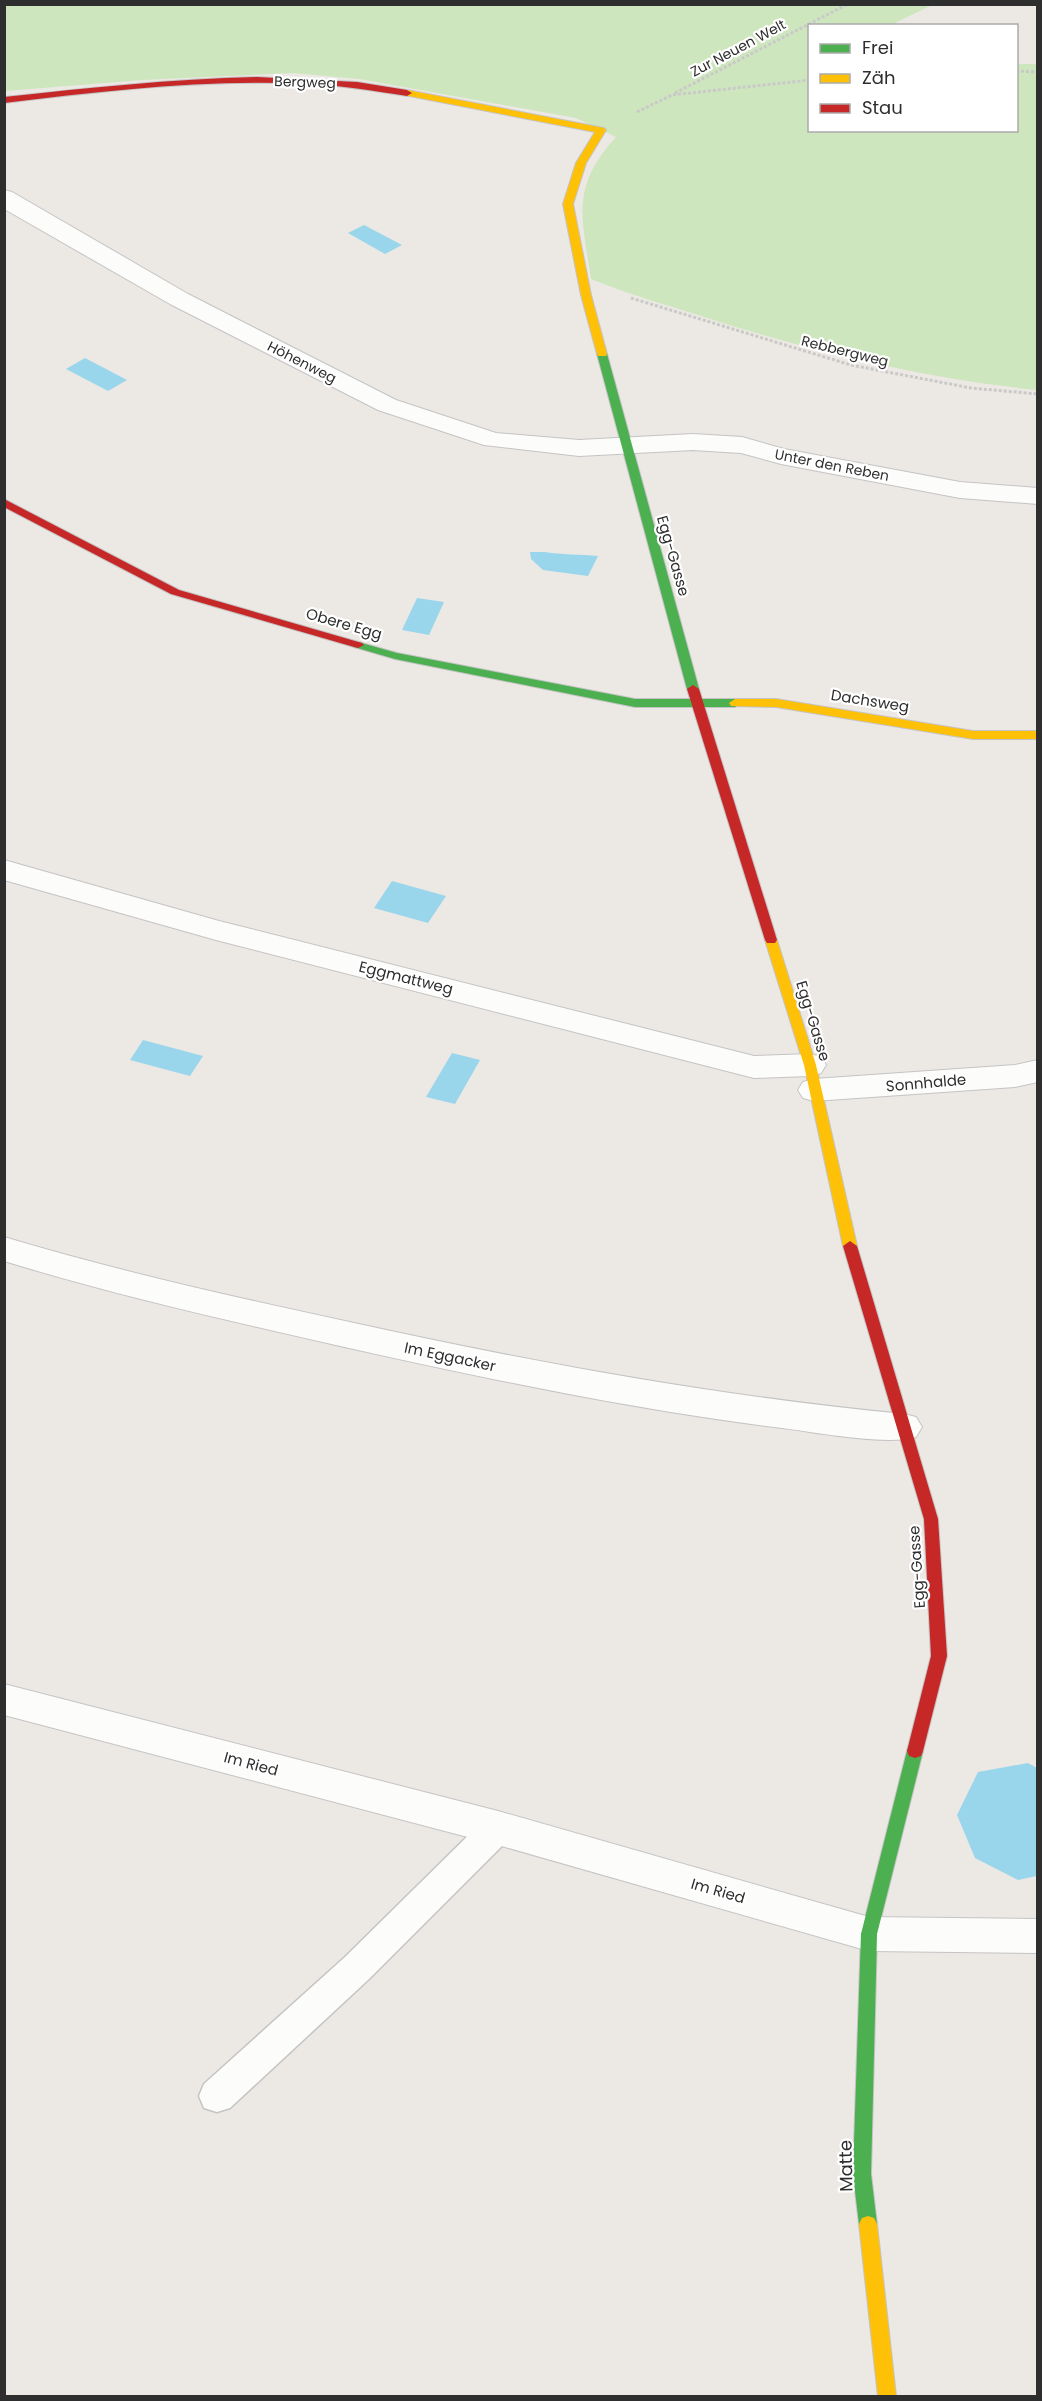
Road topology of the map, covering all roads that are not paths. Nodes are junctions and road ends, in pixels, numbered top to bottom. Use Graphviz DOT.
graph roads {
  1 [pos="4,100"];
  2 [pos="602,130"];
  3 [pos="4,197"];
  4 [pos="625,444"];
  5 [pos="1038,496"];
  6 [pos="4,501"];
  7 [pos="697,702"];
  8 [pos="1038,735"];
  9 [pos="4,870"];
  10 [pos="1038,1071"];
  11 [pos="812,1077"];
  12 [pos="4,1249"];
  13 [pos="904,1427"];
  14 [pos="4,1699"];
  15 [pos="498,1828"];
  16 [pos="869,1934"];
  17 [pos="1038,1936"];
  18 [pos="217,2096"];
  19 [pos="887,2397"];
  1 -- 2 [label="street, Bergweg"];
  2 -- 4 [label="street, Egg-Gasse"];
  3 -- 4 [label="street, Höhenweg"];
  4 -- 5 [label="street, Unter den Reben"];
  4 -- 7 [label="street, Egg-Gasse"];
  6 -- 7 [label="street, Obere Egg"];
  7 -- 8 [label="street, Dachsweg"];
  7 -- 11 [label="street, Egg-Gasse"];
  9 -- 11 [label="street, Eggmattweg"];
  10 -- 11 [label="street, Sonnhalde"];
  11 -- 13 [label="street, Egg-Gasse"];
  12 -- 13 [label="street, Im Eggacker"];
  13 -- 16 [label="street, Egg-Gasse"];
  14 -- 15 [label="street, Im Ried"];
  15 -- 16 [label="street, Im Ried"];
  15 -- 18 [label="lane"];
  16 -- 17 [label="street, Im Ried"];
  16 -- 19 [label="street, Matte"];
}
